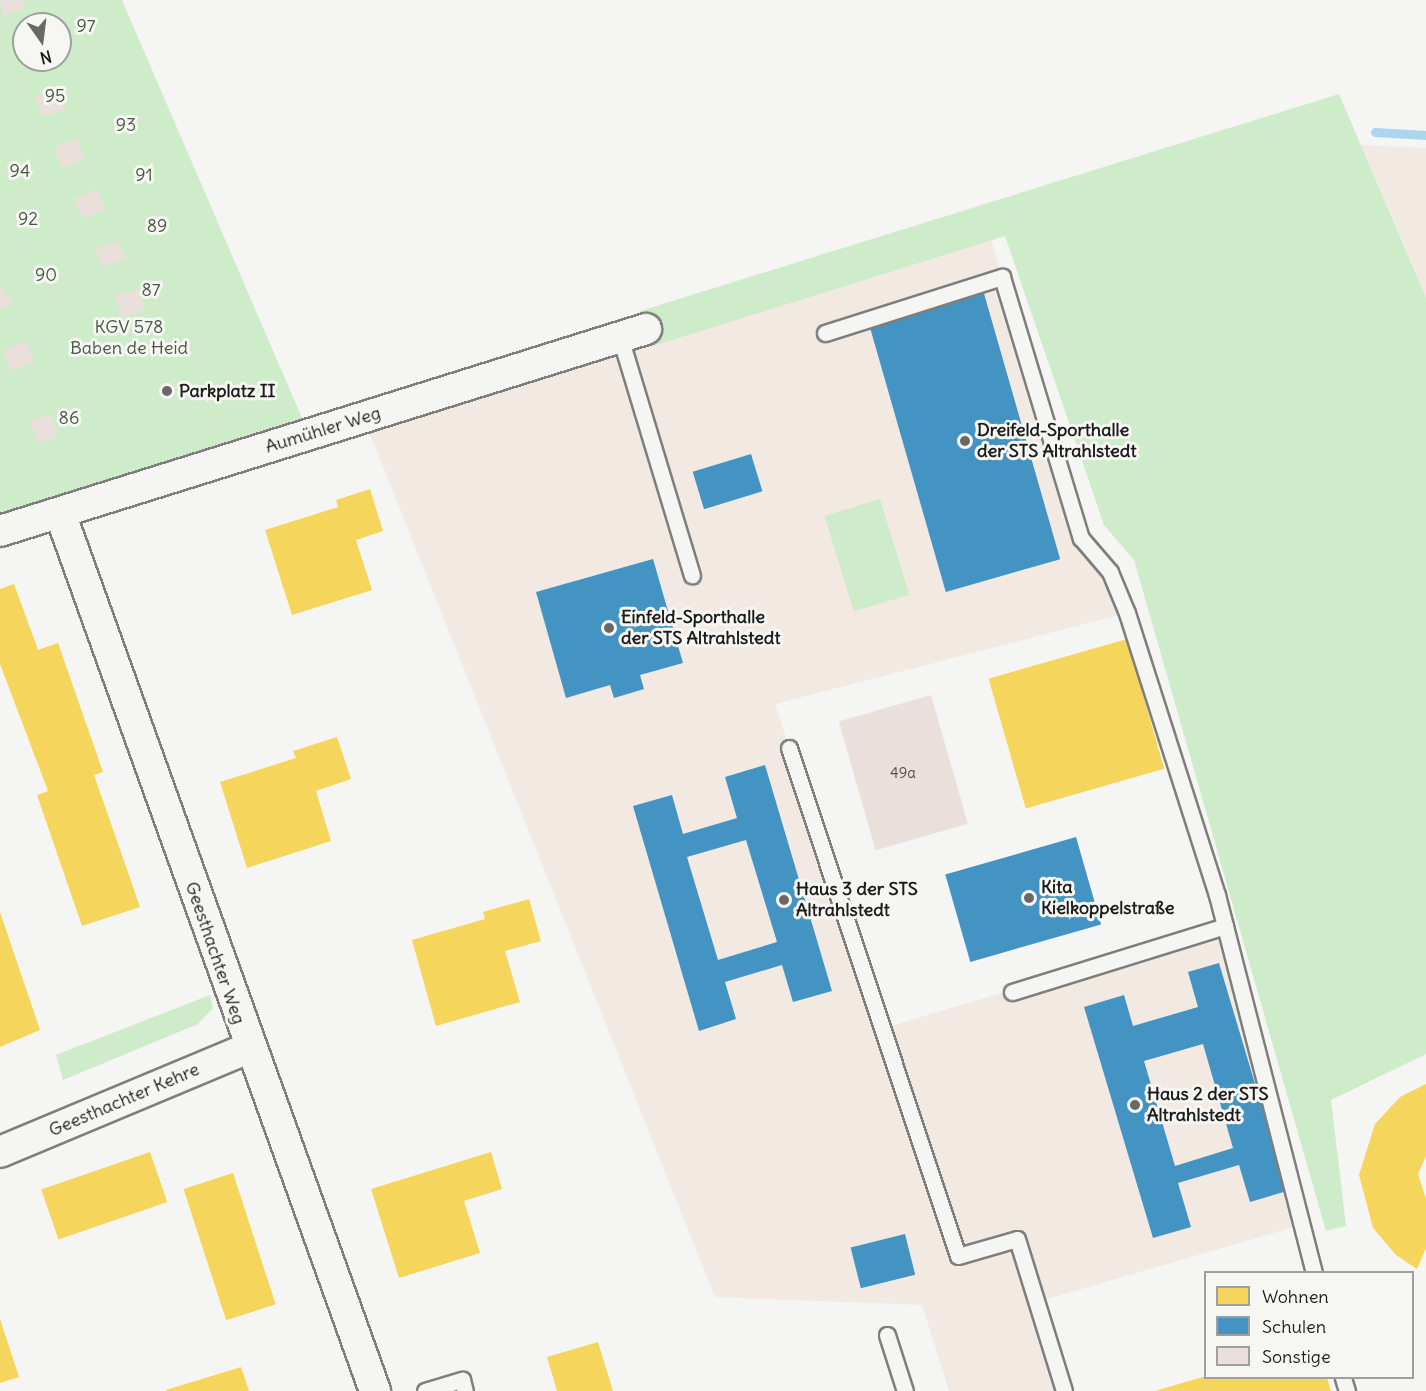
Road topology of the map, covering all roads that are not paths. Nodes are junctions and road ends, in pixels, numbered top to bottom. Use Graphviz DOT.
graph roads {
  1 [pos="633,333"];
  2 [pos="825,333"];
  3 [pos="60,513"];
  4 [pos="0,531"];
  5 [pos="692,575"];
  6 [pos="789,748"];
  7 [pos="1225,926"];
  8 [pos="1012,992"];
  9 [pos="249,1048"];
  10 [pos="0,1152"];
  11 [pos="1314,1271"];
  12 [pos="887,1335"];
  13 [pos="375,1391"];
  14 [pos="425,1391"];
  15 [pos="465,1391"];
  16 [pos="905,1391"];
  17 [pos="1064,1391"];
  1 -- 3 [label="street, Aumühler Weg"];
  1 -- 5 [label="lane"];
  2 -- 7 [label="lane"];
  3 -- 4 [label="street, Aumühler Weg"];
  3 -- 9 [label="street, Geesthachter Weg"];
  6 -- 17 [label="lane"];
  7 -- 8 [label="lane"];
  7 -- 11 [label="lane"];
  9 -- 10 [label="street, Geesthachter Kehre"];
  9 -- 13 [label="street, Geesthachter Weg"];
  12 -- 16 [label="lane"];
  14 -- 15 [label="lane"];
}
